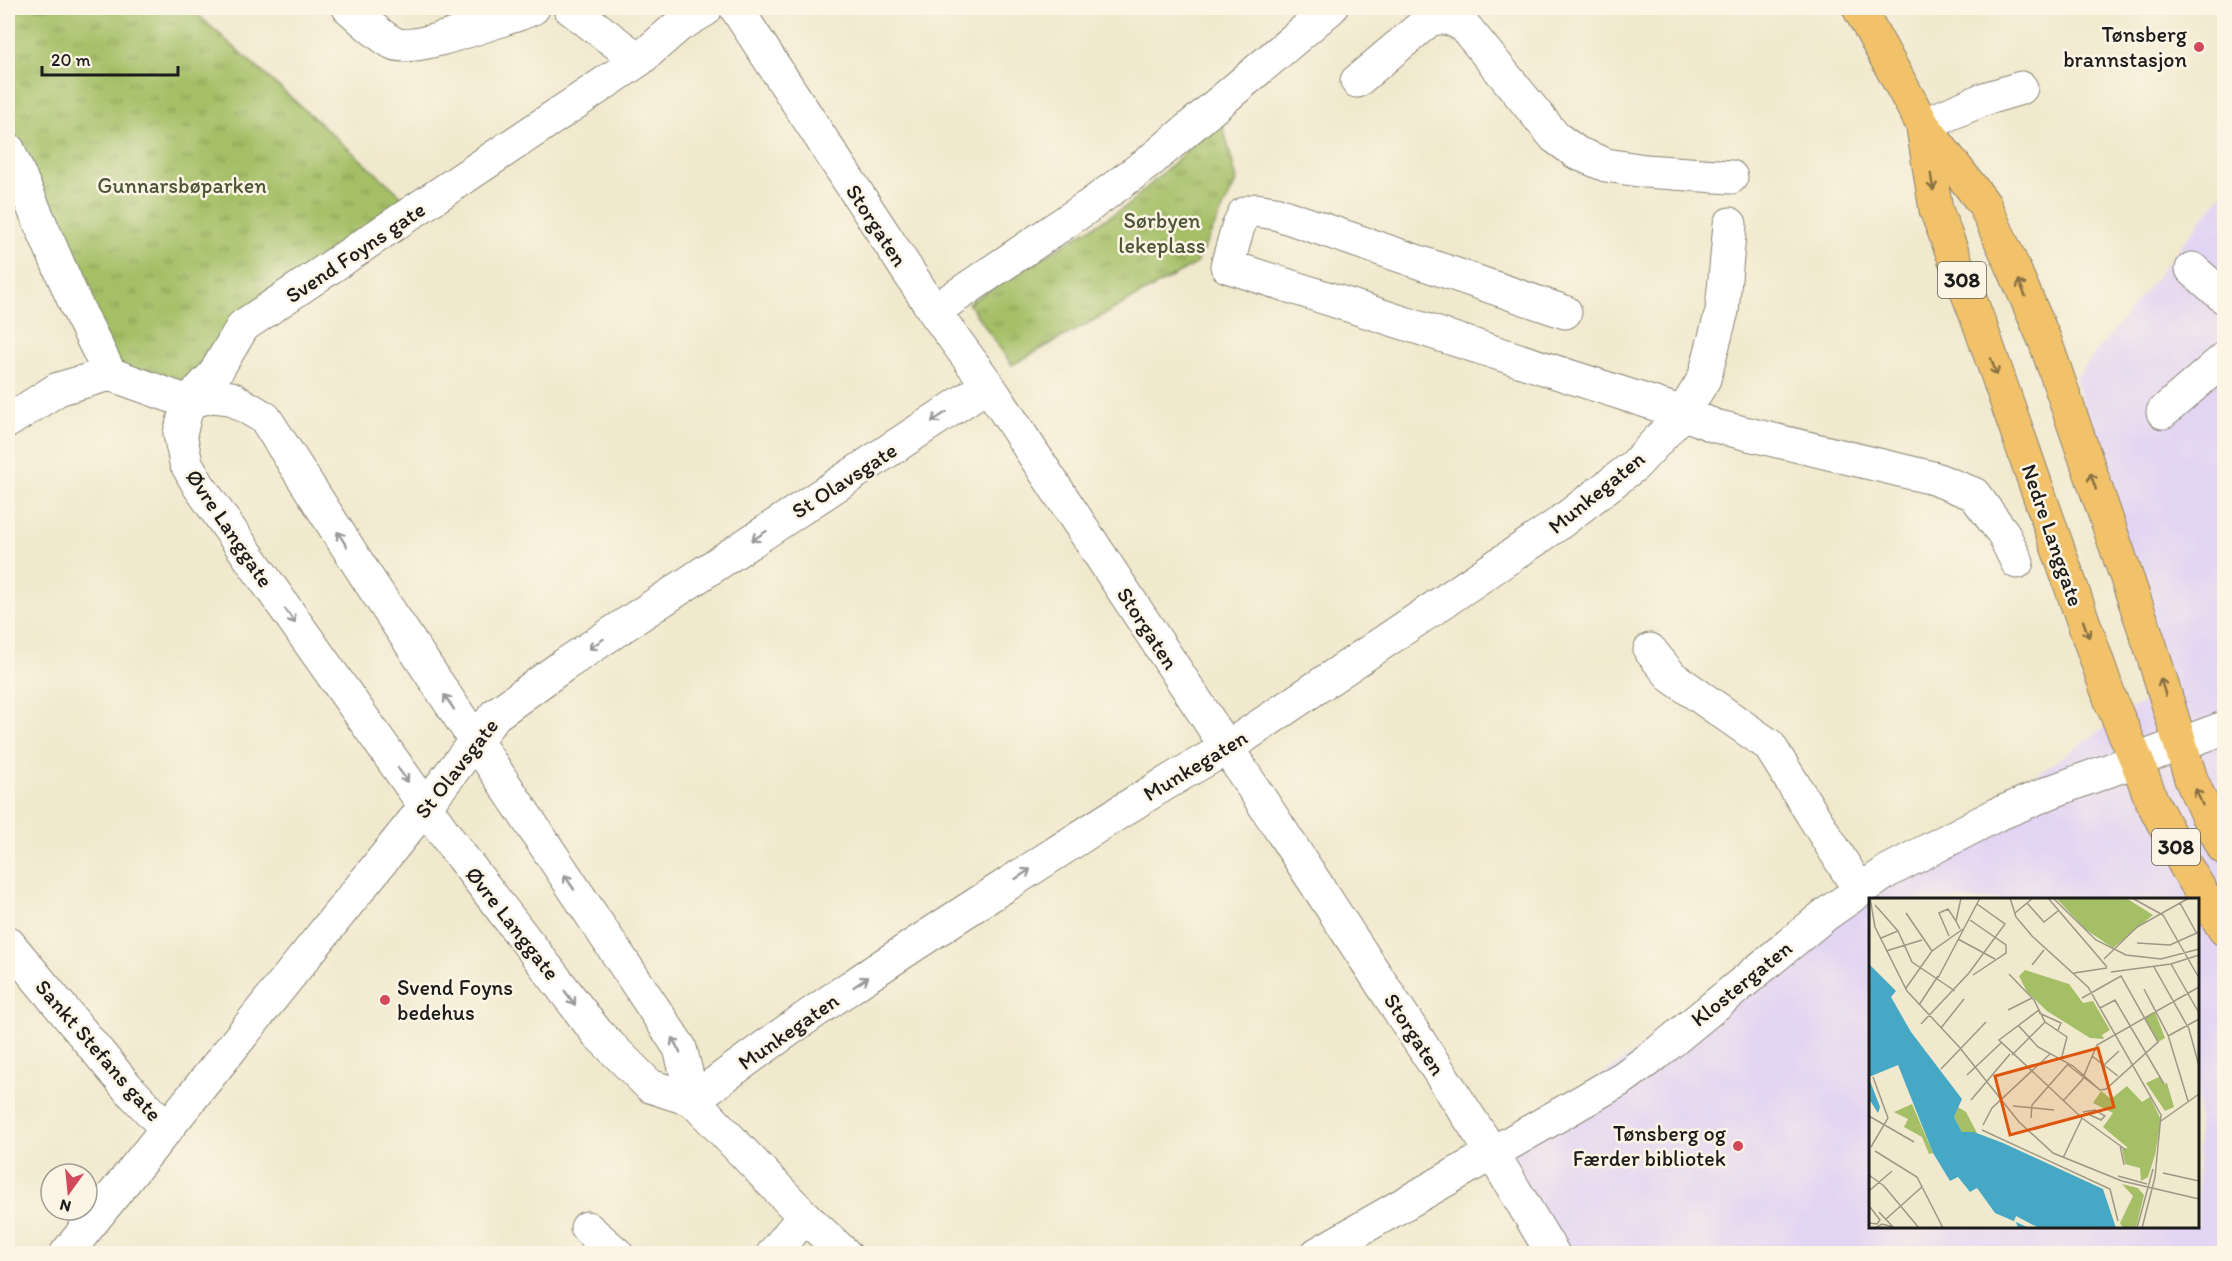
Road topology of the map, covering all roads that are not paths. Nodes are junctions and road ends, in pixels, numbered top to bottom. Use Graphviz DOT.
graph roads {
  1 [pos="349,8"];
  2 [pos="533,8"];
  3 [pos="570,8"];
  4 [pos="1331,8"];
  5 [pos="1859,8"];
  6 [pos="720,9"];
  7 [pos="639,60"];
  8 [pos="1357,81"];
  9 [pos="2021,88"];
  10 [pos="1923,125"];
  11 [pos="8,149"];
  12 [pos="1731,177"];
  13 [pos="1730,224"];
  14 [pos="2192,269"];
  15 [pos="2224,297"];
  16 [pos="934,311"];
  17 [pos="1565,312"];
  18 [pos="2224,359"];
  19 [pos="110,374"];
  20 [pos="988,385"];
  21 [pos="188,402"];
  22 [pos="2163,412"];
  23 [pos="1683,413"];
  24 [pos="8,421"];
  25 [pos="2017,562"];
  26 [pos="1650,650"];
  27 [pos="2224,728"];
  28 [pos="475,740"];
  29 [pos="2180,743"];
  30 [pos="1227,748"];
  31 [pos="2137,761"];
  32 [pos="425,807"];
  33 [pos="2224,848"];
  34 [pos="1860,891"];
  35 [pos="2224,929"];
  36 [pos="8,943"];
  37 [pos="693,1100"];
  38 [pos="167,1129"];
  39 [pos="1493,1154"];
  40 [pos="804,1216"];
  41 [pos="587,1228"];
  42 [pos="66,1254"];
  43 [pos="617,1254"];
  44 [pos="773,1254"];
  45 [pos="845,1254"];
  46 [pos="1317,1254"];
  47 [pos="1553,1254"];
  1 -- 2 [label="street"];
  3 -- 7 [label="street"];
  4 -- 16 [label="street"];
  5 -- 10 [label="main road, Nedre Langgate / 308"];
  6 -- 7 [label="street, Svend Foyns gate"];
  6 -- 16 [label="street, Storgaten"];
  7 -- 21 [label="street, Svend Foyns gate"];
  8 -- 12 [label="street"];
  9 -- 10 [label="street"];
  29 -- 10 [label="main road, Nedre Langgate / 308, one-way"];
  10 -- 31 [label="main road, Nedre Langgate / 308, one-way"];
  11 -- 19 [label="street"];
  13 -- 23 [label="street, Munkegaten"];
  14 -- 15 [label="street"];
  16 -- 20 [label="street, Storgaten"];
  17 -- 23 [label="street"];
  18 -- 22 [label="street"];
  19 -- 21 [label="street"];
  19 -- 24 [label="street"];
  20 -- 28 [label="street, St Olavsgate, one-way"];
  20 -- 30 [label="street, Storgaten"];
  28 -- 21 [label="street, Øvre Langgate, one-way"];
  21 -- 32 [label="street, Øvre Langgate, one-way"];
  23 -- 25 [label="street"];
  23 -- 30 [label="street, Munkegaten"];
  26 -- 34 [label="street"];
  27 -- 29 [label="street, Klostergaten"];
  28 -- 32 [label="street, St Olavsgate"];
  37 -- 28 [label="street, Øvre Langgate, one-way"];
  29 -- 31 [label="street, Klostergaten"];
  33 -- 29 [label="main road, Nedre Langgate / 308, one-way"];
  37 -- 30 [label="street, Munkegaten, one-way"];
  30 -- 39 [label="street, Storgaten"];
  31 -- 34 [label="street, Klostergaten"];
  31 -- 35 [label="main road, Nedre Langgate / 308"];
  32 -- 37 [label="street, Øvre Langgate, one-way"];
  32 -- 38 [label="street, St Olavsgate"];
  34 -- 39 [label="street, Klostergaten"];
  36 -- 38 [label="street, Sankt Stefans gate"];
  37 -- 40 [label="street, Øvre Langgate"];
  38 -- 42 [label="street, St Olavsgate"];
  39 -- 46 [label="street, Klostergaten"];
  39 -- 47 [label="street, Storgaten"];
  40 -- 44 [label="street"];
  40 -- 45 [label="street, Øvre Langgate"];
  41 -- 43 [label="street"];
}
